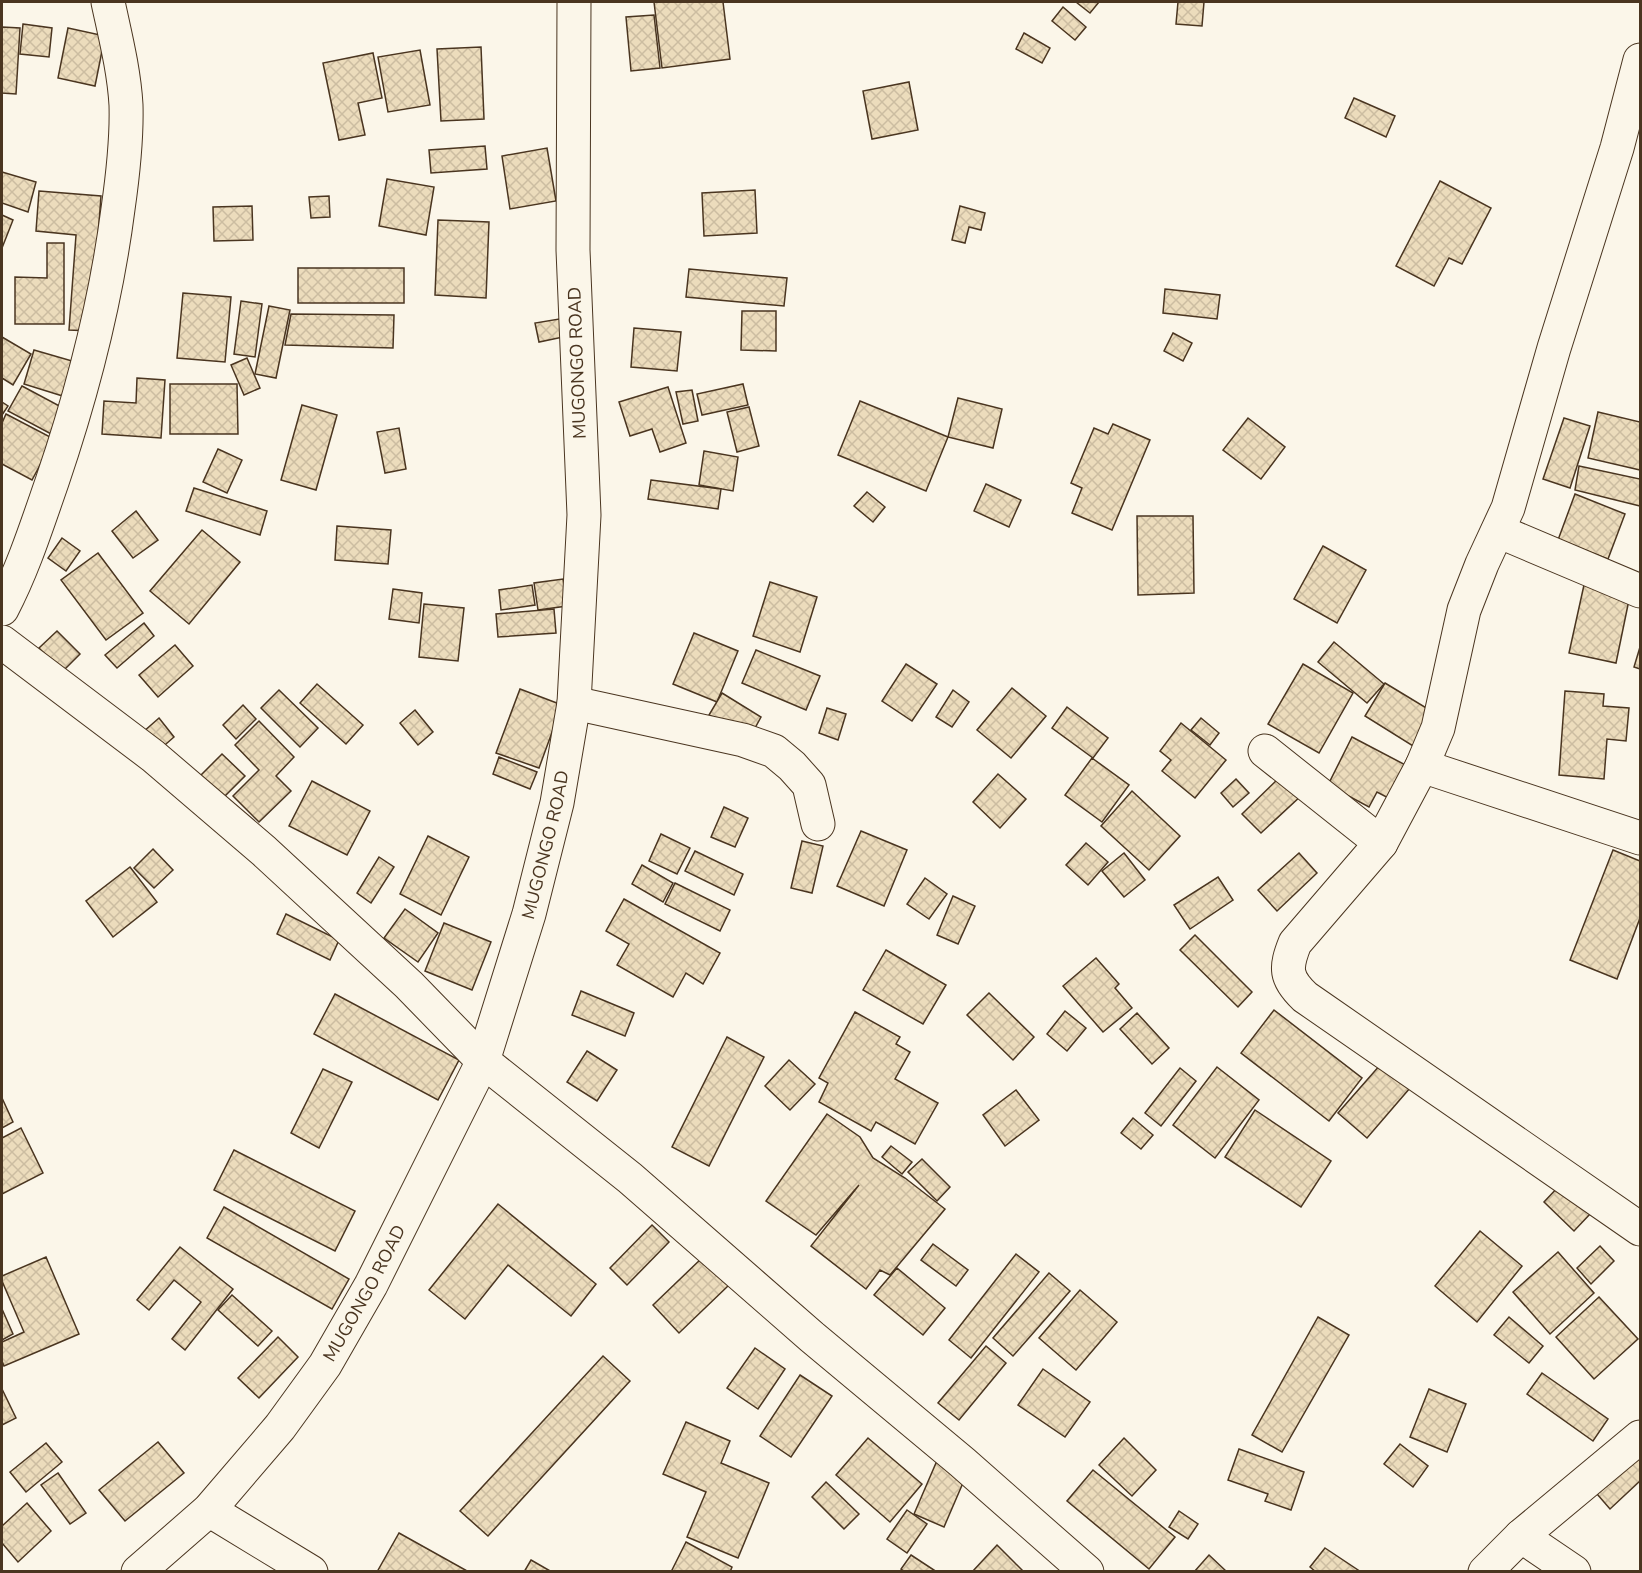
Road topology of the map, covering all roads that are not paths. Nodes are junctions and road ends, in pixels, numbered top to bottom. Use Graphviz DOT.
graph roads {
  1 [pos="108,2"];
  2 [pos="574,2"];
  3 [pos="1641,60"];
  4 [pos="1498,531"];
  5 [pos="1641,591"];
  6 [pos="2,609"];
  7 [pos="2,642"];
  8 [pos="574,703"];
  9 [pos="1265,751"];
  10 [pos="1422,766"];
  11 [pos="818,824"];
  12 [pos="1641,838"];
  13 [pos="1382,843"];
  14 [pos="483,1061"];
  15 [pos="1641,1229"];
  16 [pos="1641,1437"];
  17 [pos="209,1510"];
  18 [pos="1521,1536"];
  19 [pos="138,1572"];
  20 [pos="311,1572"];
  21 [pos="1087,1572"];
  22 [pos="1485,1572"];
  23 [pos="1574,1572"];
  1 -- 6 [label="street"];
  2 -- 8 [label="street, MUGONGO ROAD"];
  3 -- 4 [label="street"];
  4 -- 5 [label="street"];
  4 -- 10 [label="street"];
  7 -- 14 [label="street"];
  8 -- 11 [label="street"];
  8 -- 14 [label="street, MUGONGO ROAD"];
  9 -- 13 [label="street"];
  10 -- 12 [label="street"];
  10 -- 13 [label="street"];
  13 -- 15 [label="street"];
  14 -- 17 [label="street, MUGONGO ROAD"];
  14 -- 21 [label="street"];
  16 -- 18 [label="street"];
  17 -- 19 [label="street, MUGONGO ROAD"];
  17 -- 20 [label="street"];
  18 -- 22 [label="street"];
  18 -- 23 [label="street"];
}
